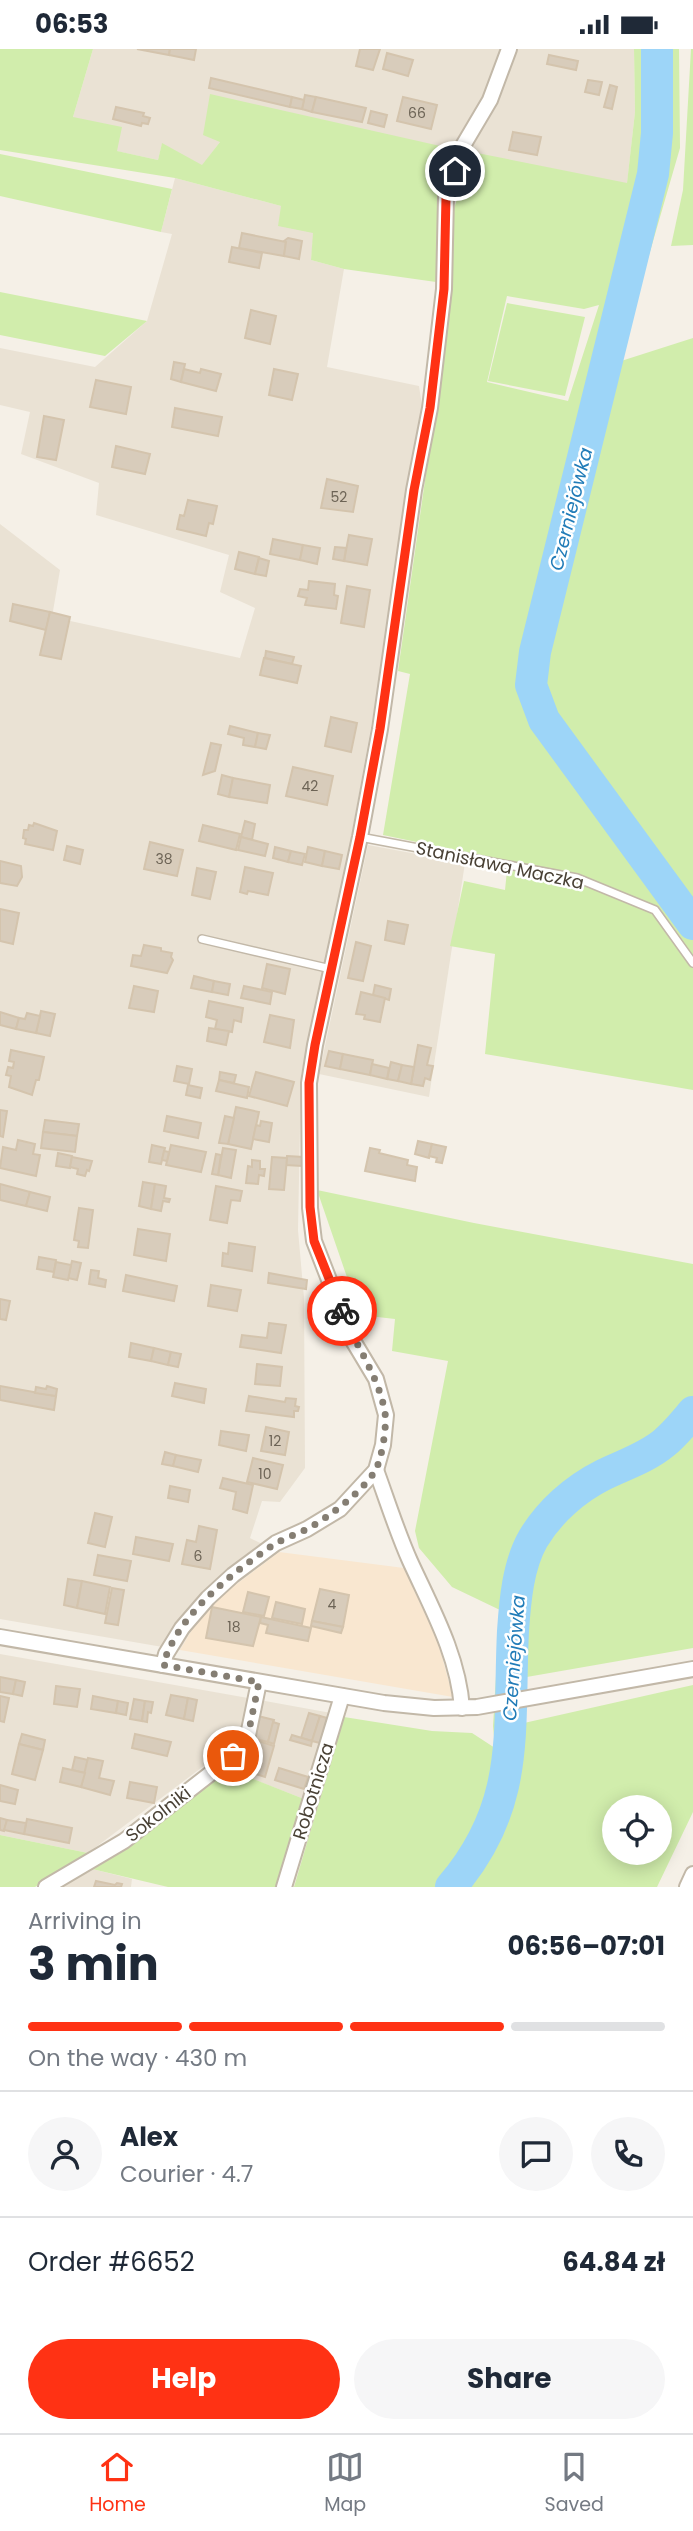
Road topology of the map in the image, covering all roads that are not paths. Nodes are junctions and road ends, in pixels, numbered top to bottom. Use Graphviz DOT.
graph roads {
  1 [pos="509,49"];
  2 [pos="360,837"];
  3 [pos="202,939"];
  4 [pos="693,963"];
  5 [pos="331,969"];
  6 [pos="376,1470"];
  7 [pos="0,1637"];
  8 [pos="163,1665"];
  9 [pos="693,1669"];
  10 [pos="259,1682"];
  11 [pos="342,1696"];
  12 [pos="462,1708"];
  13 [pos="693,1874"];
  14 [pos="46,1887"];
  15 [pos="284,1887"];
  16 [pos="687,1887"];
  1 -- 2 [label="street"];
  2 -- 4 [label="lane, Stanisława Maczka"];
  2 -- 5 [label="street"];
  3 -- 5 [label="lane"];
  5 -- 6 [label="street"];
  6 -- 8 [label="street"];
  6 -- 12 [label="street"];
  7 -- 8 [label="street"];
  8 -- 10 [label="street"];
  9 -- 12 [label="street"];
  10 -- 11 [label="street"];
  10 -- 14 [label="street, Sokolniki"];
  11 -- 12 [label="street"];
  11 -- 15 [label="street, Robotnicza"];
  13 -- 16 [label="street"];
}
